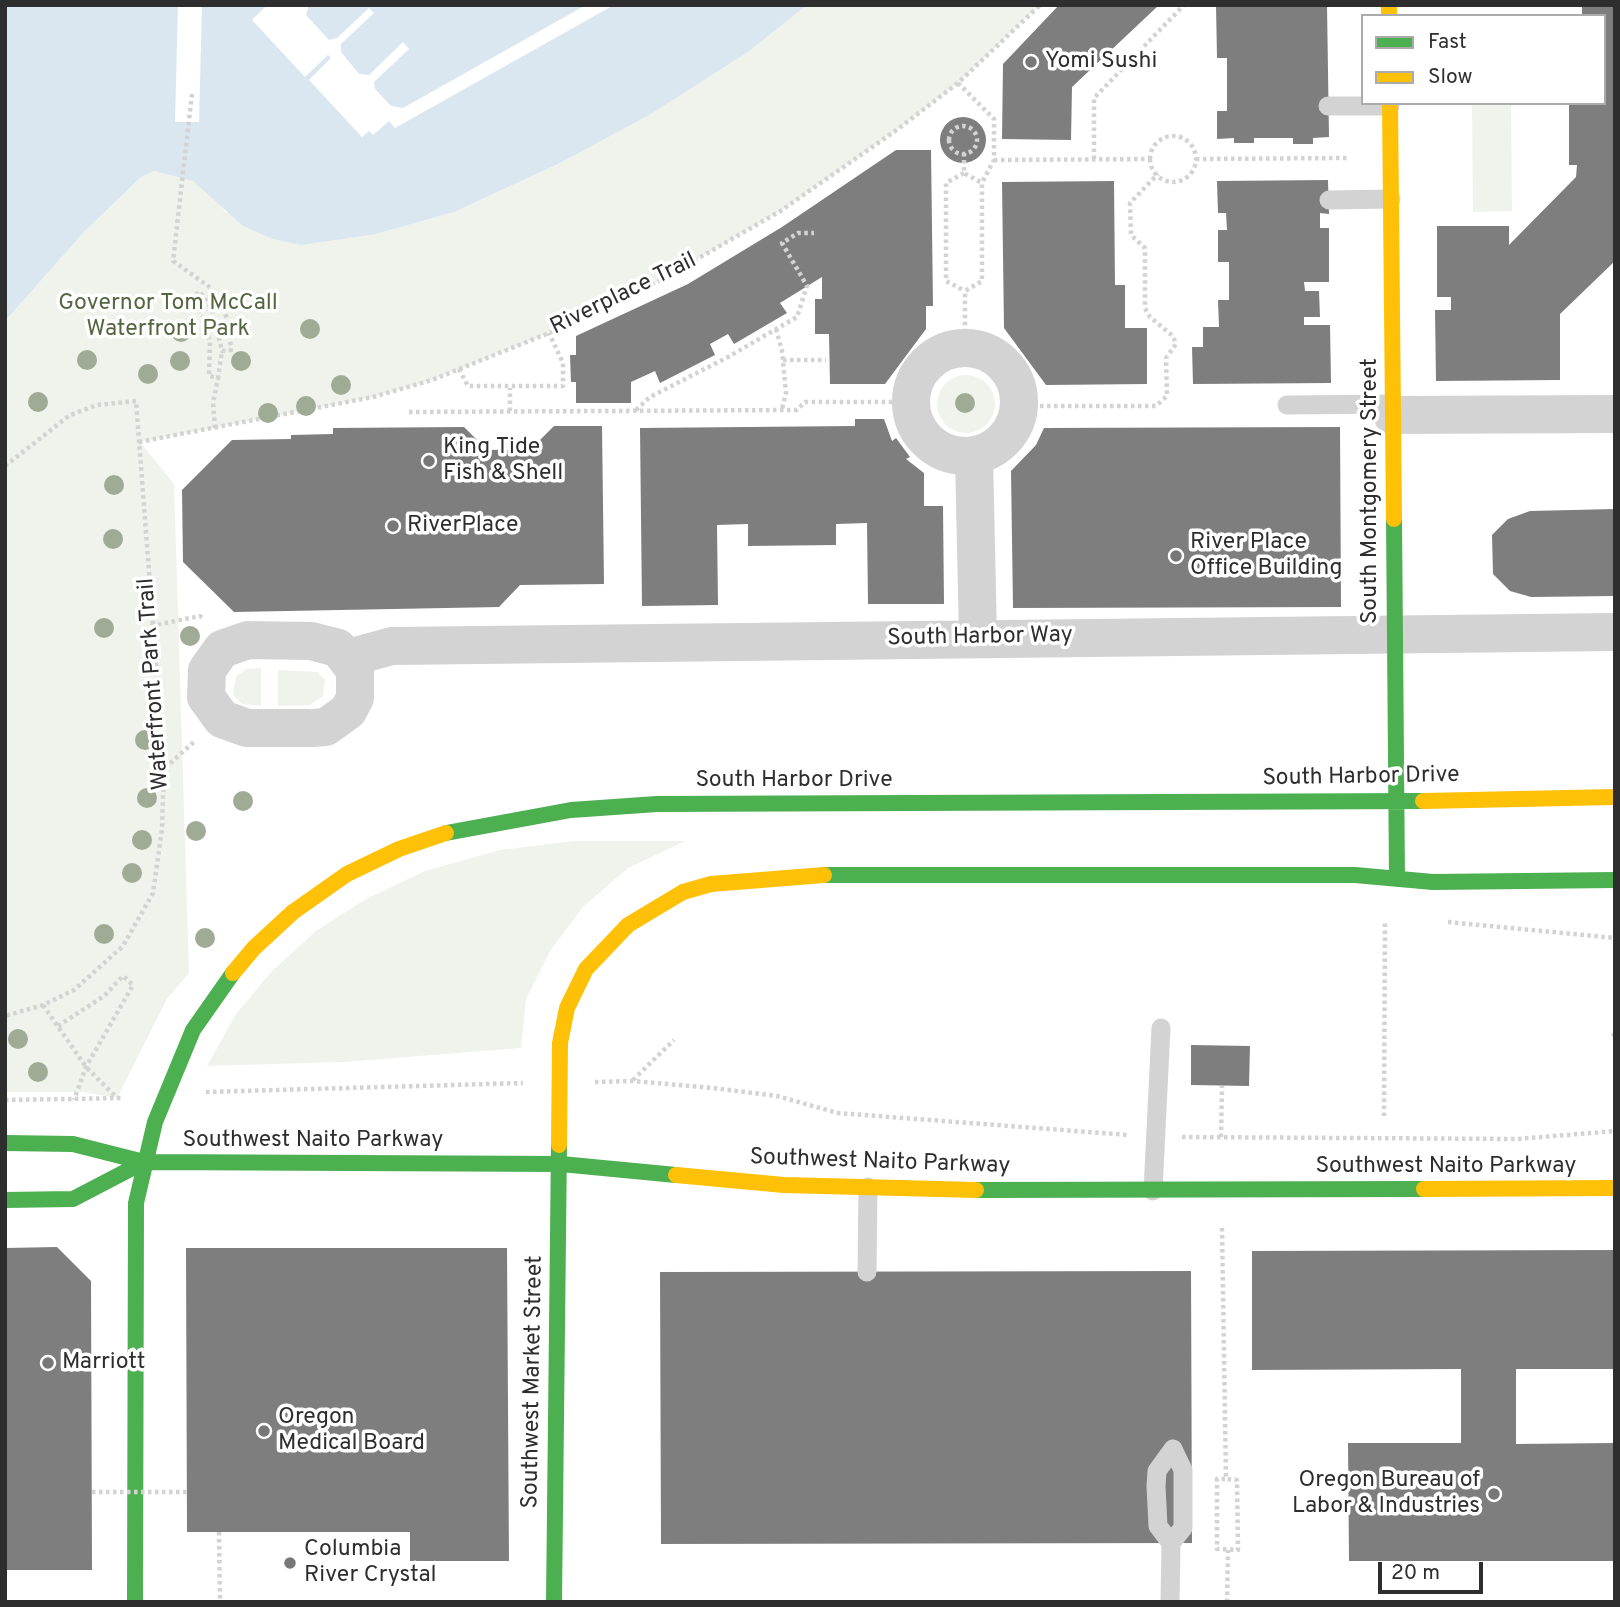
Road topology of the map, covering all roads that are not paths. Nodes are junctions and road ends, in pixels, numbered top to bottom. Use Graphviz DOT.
graph roads {
  1 [pos="1390,105"];
  2 [pos="1328,106"];
  3 [pos="1391,199"];
  4 [pos="1329,200"];
  5 [pos="1287,405"];
  6 [pos="1392,410"];
  7 [pos="1615,414"];
  8 [pos="974,456"];
  9 [pos="1615,632"];
  10 [pos="1395,635"];
  11 [pos="978,638"];
  12 [pos="348,658"];
  13 [pos="1615,797"];
  14 [pos="1396,801"];
  15 [pos="1397,879"];
  16 [pos="1615,880"];
  17 [pos="1161,1028"];
  18 [pos="5,1143"];
  19 [pos="144,1162"];
  20 [pos="561,1164"];
  21 [pos="868,1186"];
  22 [pos="1615,1188"];
  23 [pos="1153,1191"];
  24 [pos="5,1200"];
  25 [pos="867,1272"];
  26 [pos="1171,1543"];
  27 [pos="135,1602"];
  28 [pos="554,1602"];
  29 [pos="1170,1602"];
  1 -- 2 [label="lane"];
  1 -- 3 [label="main road, South Montgomery Street"];
  3 -- 4 [label="lane"];
  3 -- 6 [label="main road, South Montgomery Street"];
  5 -- 6 [label="lane"];
  6 -- 7 [label="street"];
  6 -- 10 [label="main road, South Montgomery Street"];
  8 -- 8 [label="street"];
  8 -- 11 [label="street"];
  9 -- 10 [label="street, South Harbor Way"];
  10 -- 11 [label="street, South Harbor Way"];
  10 -- 14 [label="main road, South Montgomery Street"];
  11 -- 12 [label="street, South Harbor Way"];
  13 -- 14 [label="main road, South Harbor Drive"];
  14 -- 15 [label="main road, South Montgomery Street"];
  14 -- 19 [label="main road, South Harbor Drive"];
  15 -- 16 [label="main road"];
  15 -- 20 [label="main road"];
  17 -- 23 [label="lane"];
  18 -- 19 [label="main road, Southwest Naito Parkway"];
  19 -- 20 [label="main road, Southwest Naito Parkway"];
  19 -- 24 [label="main road, Southwest Naito Parkway"];
  19 -- 27 [label="main road, South Harbor Drive"];
  20 -- 21 [label="main road, Southwest Naito Parkway"];
  20 -- 28 [label="main road, Southwest Market Street"];
  21 -- 23 [label="main road, Southwest Naito Parkway"];
  21 -- 25 [label="lane"];
  22 -- 23 [label="main road, Southwest Naito Parkway"];
  26 -- 29 [label="lane"];
}
